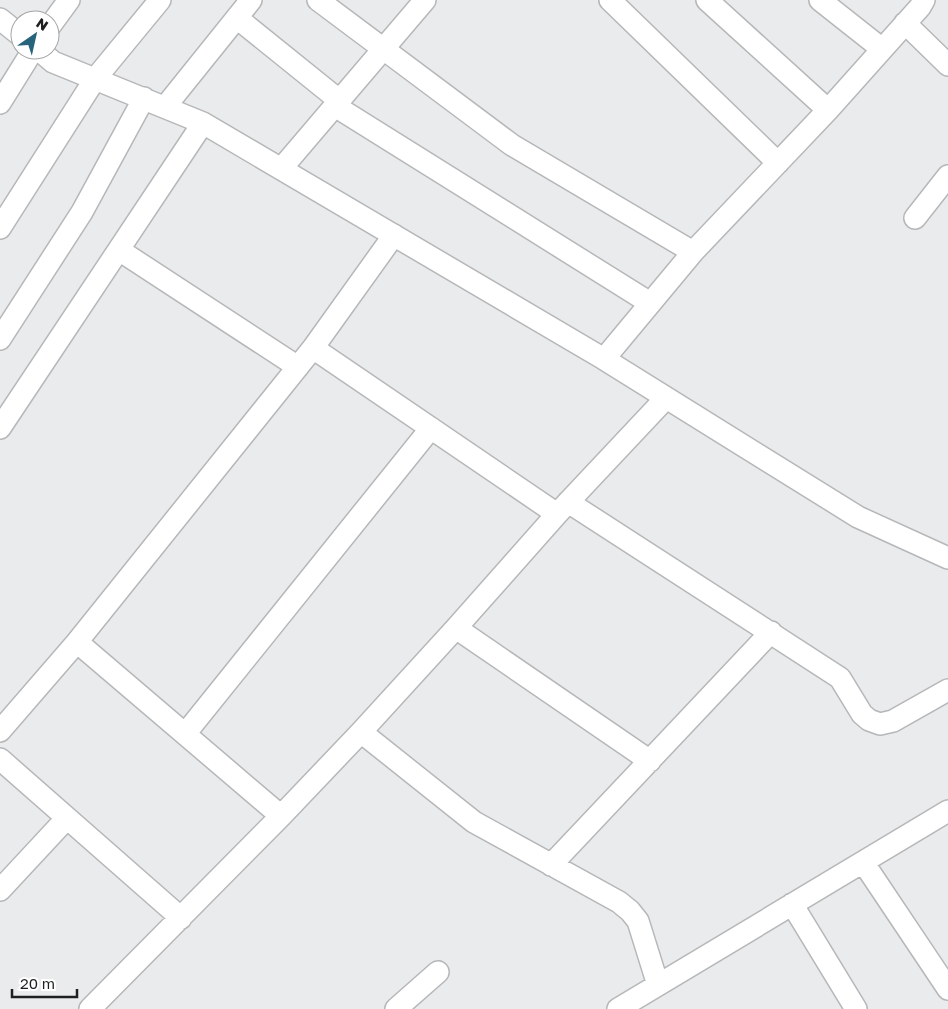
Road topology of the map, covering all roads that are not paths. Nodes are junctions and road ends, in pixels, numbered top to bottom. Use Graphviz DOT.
graph roads {
  1 [pos="69,0"];
  2 [pos="160,0"];
  3 [pos="251,0"];
  4 [pos="318,0"];
  5 [pos="425,0"];
  6 [pos="610,0"];
  7 [pos="707,0"];
  8 [pos="820,0"];
  9 [pos="924,0"];
  10 [pos="60,12"];
  11 [pos="237,18"];
  12 [pos="0,19"];
  13 [pos="905,23"];
  14 [pos="10,27"];
  15 [pos="882,49"];
  16 [pos="383,50"];
  17 [pos="27,60"];
  18 [pos="50,60"];
  19 [pos="948,65"];
  20 [pos="94,78"];
  21 [pos="144,98"];
  22 [pos="0,103"];
  23 [pos="338,103"];
  24 [pos="166,107"];
  25 [pos="828,110"];
  26 [pos="203,123"];
  27 [pos="778,163"];
  28 [pos="282,169"];
  29 [pos="948,176"];
  30 [pos="915,218"];
  31 [pos="0,228"];
  32 [pos="394,235"];
  33 [pos="118,250"];
  34 [pos="693,252"];
  35 [pos="650,303"];
  36 [pos="0,339"];
  37 [pos="313,348"];
  38 [pos="604,359"];
  39 [pos="298,367"];
  40 [pos="666,398"];
  41 [pos="0,428"];
  42 [pos="431,428"];
  43 [pos="563,508"];
  44 [pos="948,558"];
  45 [pos="456,628"];
  46 [pos="771,632"];
  47 [pos="77,642"];
  48 [pos="948,690"];
  49 [pos="0,732"];
  50 [pos="361,732"];
  51 [pos="185,734"];
  52 [pos="0,759"];
  53 [pos="650,761"];
  54 [pos="947,813"];
  55 [pos="281,816"];
  56 [pos="67,818"];
  57 [pos="863,862"];
  58 [pos="551,865"];
  59 [pos="0,890"];
  60 [pos="792,904"];
  61 [pos="180,918"];
  62 [pos="438,972"];
  63 [pos="658,985"];
  64 [pos="948,988"];
  65 [pos="90,1009"];
  66 [pos="396,1009"];
  67 [pos="618,1009"];
  68 [pos="856,1009"];
  1 -- 10 [label="street"];
  2 -- 20 [label="street"];
  3 -- 11 [label="street"];
  4 -- 16 [label="street"];
  5 -- 16 [label="street"];
  6 -- 27 [label="street"];
  7 -- 25 [label="street"];
  8 -- 15 [label="street"];
  9 -- 13 [label="street"];
  11 -- 23 [label="street"];
  11 -- 24 [label="street"];
  12 -- 14 [label="street"];
  13 -- 15 [label="street"];
  13 -- 19 [label="street"];
  15 -- 25 [label="street"];
  16 -- 23 [label="street"];
  16 -- 34 [label="street"];
  17 -- 22 [label="street"];
  18 -- 20 [label="street"];
  20 -- 21 [label="street"];
  20 -- 31 [label="street"];
  21 -- 24 [label="street"];
  21 -- 36 [label="street"];
  23 -- 28 [label="street"];
  23 -- 35 [label="street"];
  24 -- 26 [label="street"];
  25 -- 27 [label="street"];
  26 -- 28 [label="street"];
  26 -- 33 [label="street"];
  27 -- 34 [label="street"];
  28 -- 32 [label="street"];
  29 -- 30 [label="street"];
  32 -- 37 [label="street"];
  32 -- 38 [label="street"];
  33 -- 39 [label="street"];
  33 -- 41 [label="street"];
  34 -- 35 [label="street"];
  35 -- 38 [label="street"];
  37 -- 39 [label="street"];
  37 -- 42 [label="street"];
  38 -- 40 [label="street"];
  39 -- 47 [label="street"];
  40 -- 43 [label="street"];
  40 -- 44 [label="street"];
  42 -- 43 [label="street"];
  42 -- 51 [label="street"];
  43 -- 45 [label="street"];
  43 -- 46 [label="street"];
  45 -- 50 [label="street"];
  45 -- 53 [label="street"];
  46 -- 48 [label="street"];
  46 -- 53 [label="street"];
  47 -- 49 [label="street"];
  47 -- 51 [label="street"];
  50 -- 55 [label="street"];
  50 -- 58 [label="street"];
  51 -- 55 [label="street"];
  52 -- 56 [label="street"];
  53 -- 58 [label="street"];
  54 -- 57 [label="street"];
  55 -- 61 [label="street"];
  56 -- 59 [label="street"];
  56 -- 61 [label="street"];
  57 -- 60 [label="street"];
  57 -- 64 [label="street"];
  58 -- 63 [label="street"];
  60 -- 63 [label="street"];
  60 -- 68 [label="street"];
  61 -- 65 [label="street"];
  62 -- 66 [label="street"];
  63 -- 67 [label="street"];
}
